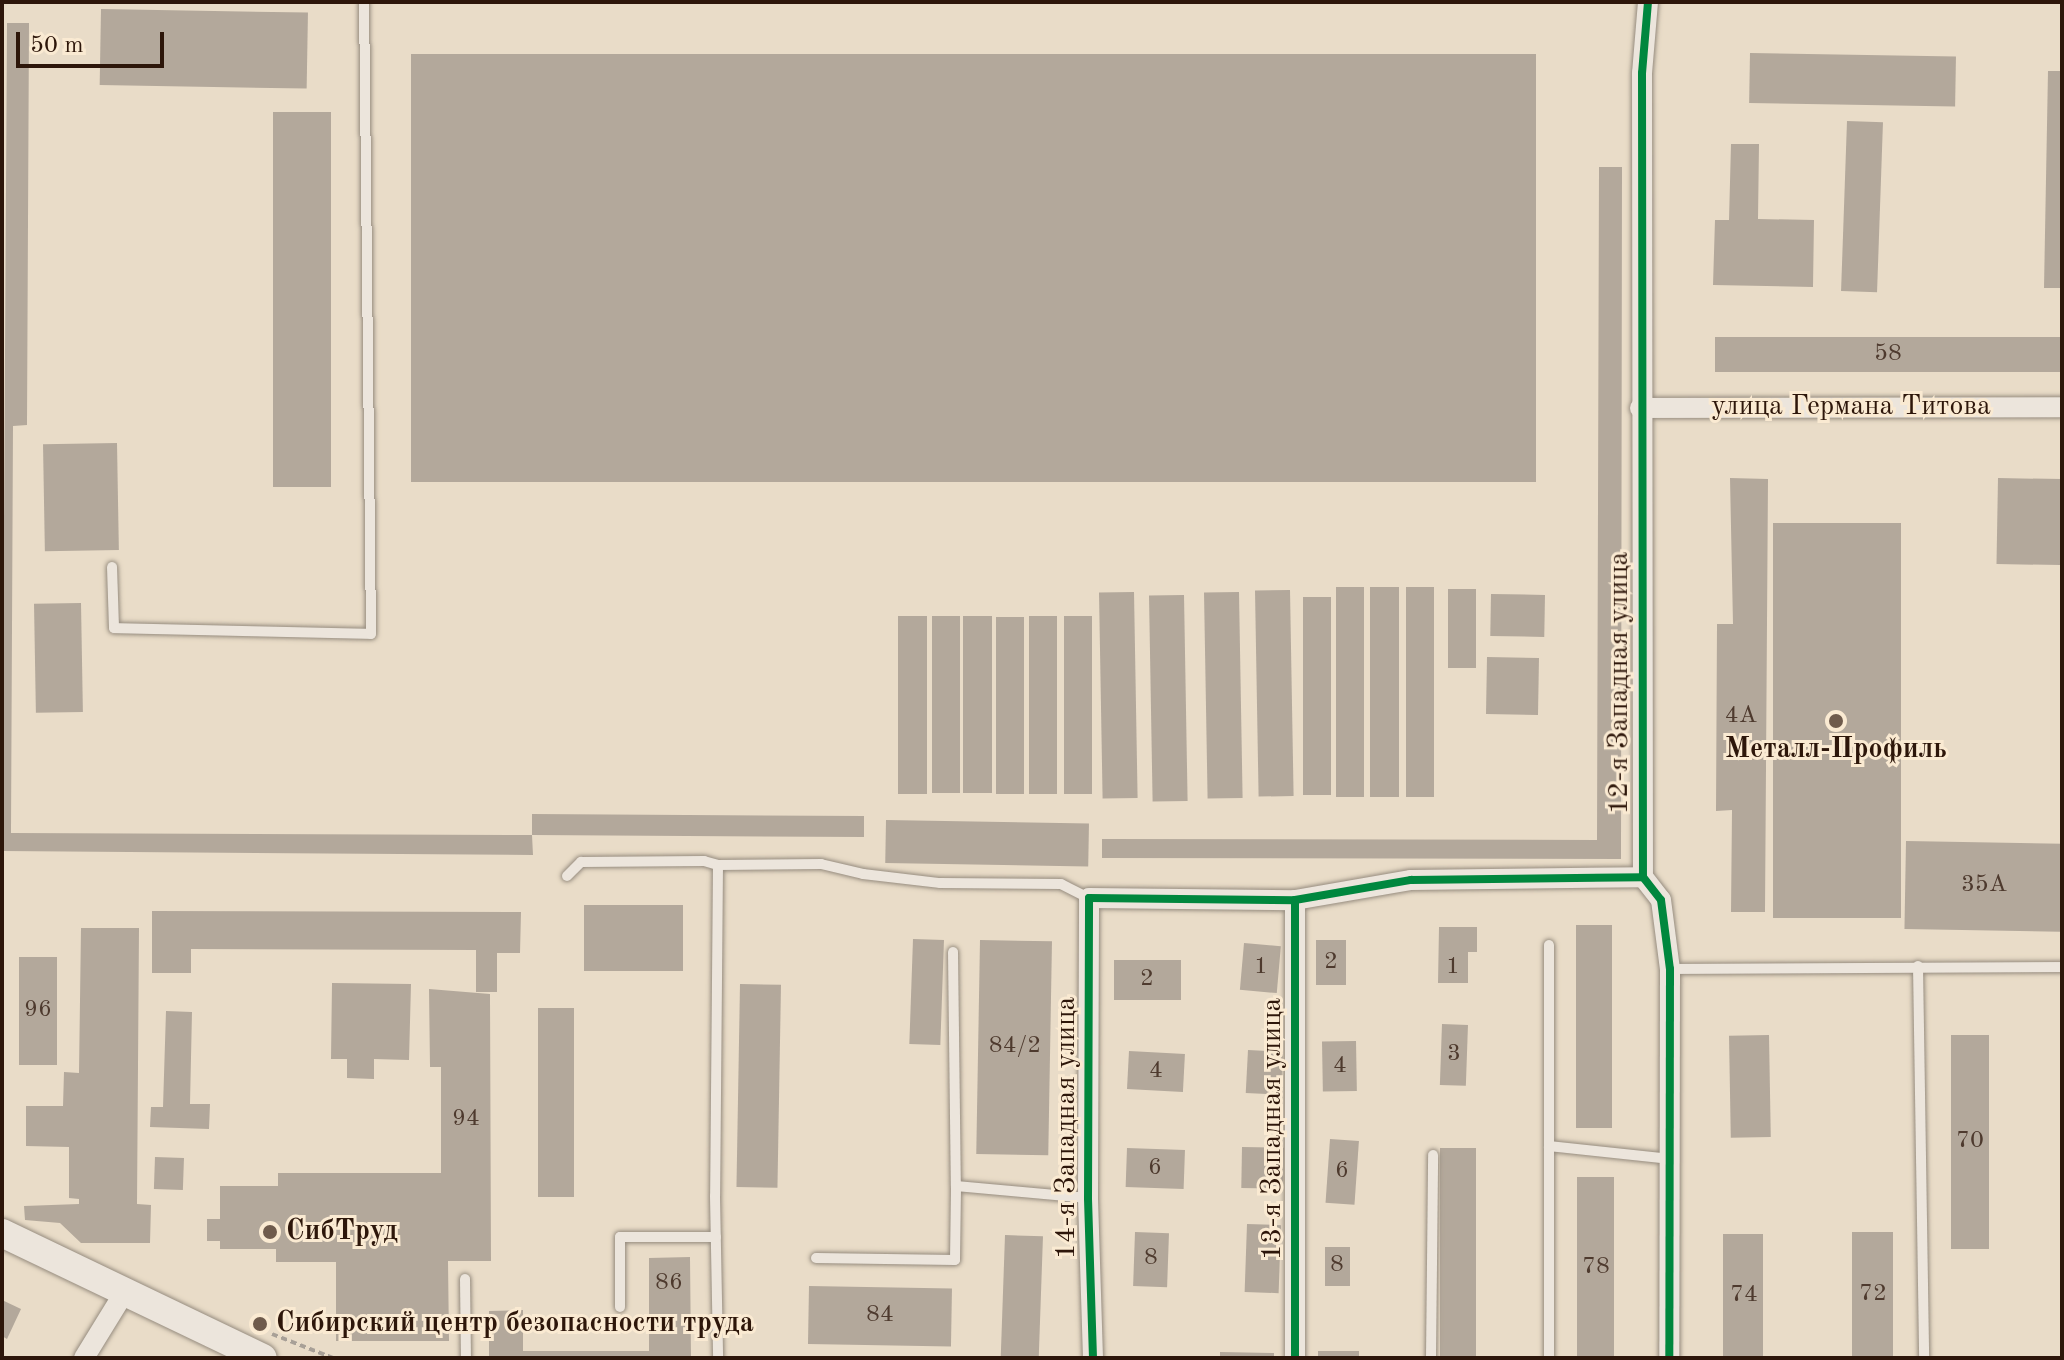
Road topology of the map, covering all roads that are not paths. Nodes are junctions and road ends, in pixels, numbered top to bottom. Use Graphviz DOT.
graph roads {
  1 [pos="364,2"];
  2 [pos="1648,2"];
  3 [pos="2062,407"];
  4 [pos="1640,408"];
  5 [pos="112,567"];
  6 [pos="718,865"];
  7 [pos="567,876"];
  8 [pos="1643,877"];
  9 [pos="1089,898"];
  10 [pos="1295,900"];
  11 [pos="1549,945"];
  12 [pos="953,952"];
  13 [pos="1918,966"];
  14 [pos="2062,967"];
  15 [pos="1670,969"];
  16 [pos="1549,1146"];
  17 [pos="1433,1155"];
  18 [pos="1670,1159"];
  19 [pos="956,1186"];
  20 [pos="1088,1198"];
  21 [pos="2,1233"];
  22 [pos="716,1237"];
  23 [pos="816,1258"];
  24 [pos="465,1279"];
  25 [pos="124,1293"];
  26 [pos="620,1307"];
  27 [pos="262,1344"];
  28 [pos="84,1358"];
  29 [pos="466,1358"];
  30 [pos="718,1358"];
  31 [pos="1093,1358"];
  32 [pos="1295,1358"];
  33 [pos="1431,1358"];
  34 [pos="1549,1358"];
  35 [pos="1669,1358"];
  36 [pos="1924,1358"];
  1 -- 5 [label="lane"];
  2 -- 4 [label="street, 12-я Западная улица"];
  3 -- 4 [label="street, улица Германа Титова"];
  4 -- 8 [label="street, 12-я Западная улица"];
  6 -- 7 [label="lane"];
  6 -- 9 [label="lane"];
  6 -- 22 [label="lane"];
  8 -- 10 [label="street"];
  8 -- 15 [label="street, 12-я Западная улица"];
  9 -- 10 [label="street"];
  9 -- 20 [label="street, 14-я Западная улица"];
  10 -- 32 [label="street, 13-я Западная улица"];
  11 -- 16 [label="lane"];
  12 -- 19 [label="lane"];
  13 -- 14 [label="lane"];
  13 -- 15 [label="lane"];
  13 -- 36 [label="lane"];
  15 -- 18 [label="street, 12-я Западная улица"];
  16 -- 18 [label="lane"];
  16 -- 34 [label="lane"];
  17 -- 33 [label="lane"];
  18 -- 35 [label="street, 12-я Западная улица"];
  19 -- 20 [label="lane"];
  19 -- 23 [label="lane"];
  20 -- 31 [label="street, 14-я Западная улица"];
  21 -- 25 [label="street"];
  22 -- 26 [label="lane"];
  22 -- 30 [label="lane"];
  24 -- 29 [label="lane"];
  25 -- 27 [label="street"];
  25 -- 28 [label="street"];
}
